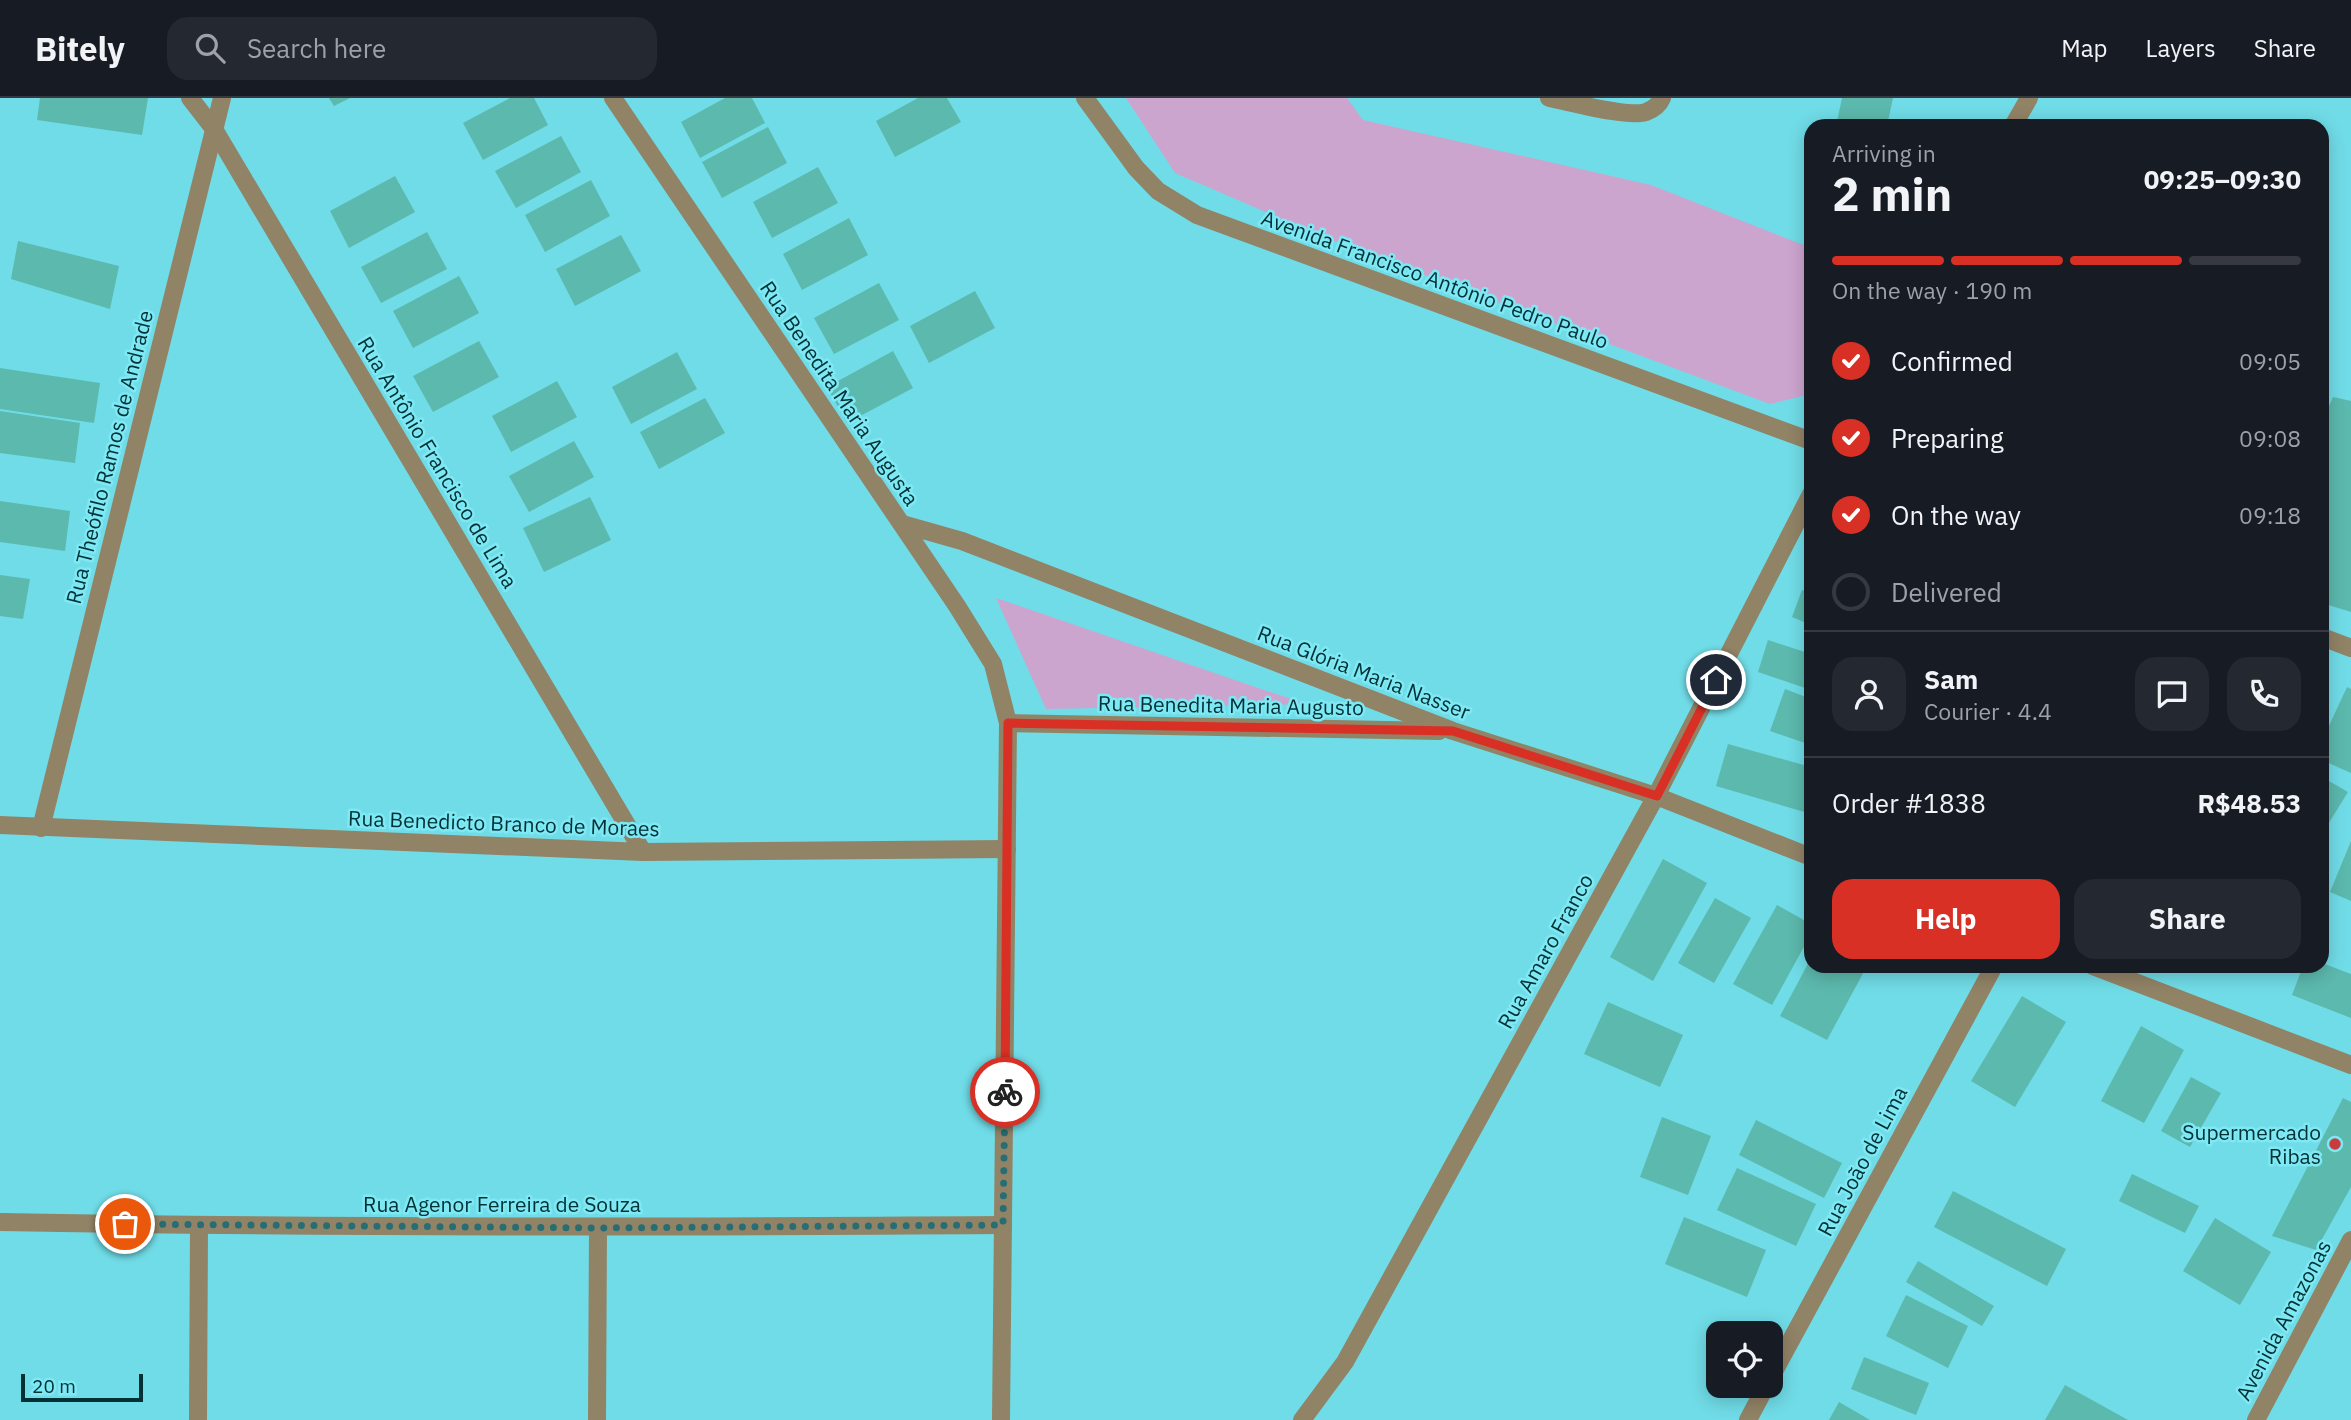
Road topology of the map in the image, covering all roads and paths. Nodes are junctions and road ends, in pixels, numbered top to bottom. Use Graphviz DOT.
graph roads {
  1 [pos="190,98"];
  2 [pos="222,98"];
  3 [pos="613,98"];
  4 [pos="1085,98"];
  5 [pos="1549,98"];
  6 [pos="1662,98"];
  7 [pos="2029,98"];
  8 [pos="2017,119"];
  9 [pos="214,129"];
  10 [pos="1804,439"];
  11 [pos="1804,508"];
  12 [pos="902,524"];
  13 [pos="2329,640"];
  14 [pos="2351,648"];
  15 [pos="1008,723"];
  16 [pos="1453,731"];
  17 [pos="1657,796"];
  18 [pos="0,825"];
  19 [pos="41,828"];
  20 [pos="1007,849"];
  21 [pos="643,852"];
  22 [pos="1804,854"];
  23 [pos="1990,973"];
  24 [pos="2112,973"];
  25 [pos="2351,1065"];
  26 [pos="0,1222"];
  27 [pos="1003,1225"];
  28 [pos="199,1226"];
  29 [pos="598,1228"];
  30 [pos="2351,1240"];
  31 [pos="1783,1355"];
  32 [pos="1760,1398"];
  33 [pos="198,1420"];
  34 [pos="597,1420"];
  35 [pos="1002,1420"];
  36 [pos="1302,1420"];
  37 [pos="1748,1420"];
  38 [pos="2256,1420"];
  1 -- 9 [label="street, Rua Antônio Francisco de Lima"];
  2 -- 9 [label="street, Rua Theófilo Ramos de Andrade"];
  3 -- 12 [label="street, Rua Benedita Maria Augusta"];
  4 -- 10 [label="street, Avenida Francisco Antônio Pedro Paulo"];
  5 -- 6 [label="street"];
  7 -- 8 [label="street"];
  9 -- 19 [label="street, Rua Theófilo Ramos de Andrade"];
  9 -- 21 [label="street, Rua Antônio Francisco de Lima"];
  11 -- 17 [label="street, Rua Amaro Franco"];
  12 -- 15 [label="street, Rua Benedita Maria Augusta"];
  12 -- 16 [label="street, Rua Glória Maria Nasser"];
  13 -- 14 [label="street"];
  15 -- 16 [label="street, Rua Benedita Maria Augusto"];
  15 -- 20 [label="street, Rua Benedita Maria Augusta"];
  16 -- 17 [label="street, Rua Glória Maria Nasser"];
  17 -- 22 [label="street, Rua Glória Maria Nasser"];
  17 -- 36 [label="street, Rua Amaro Franco"];
  18 -- 19 [label="street, Rua Benedicto Branco de Moraes"];
  19 -- 21 [label="street, Rua Benedicto Branco de Moraes"];
  20 -- 21 [label="street, Rua Benedicto Branco de Moraes"];
  20 -- 27 [label="street, Rua Benedita Maria Augusta"];
  23 -- 31 [label="street, Rua João de Lima"];
  24 -- 25 [label="street"];
  26 -- 28 [label="street, Rua Agenor Ferreira de Souza"];
  27 -- 29 [label="street, Rua Agenor Ferreira de Souza"];
  27 -- 35 [label="street, Rua Benedita Maria Augusta"];
  28 -- 29 [label="street, Rua Agenor Ferreira de Souza"];
  28 -- 33 [label="street"];
  29 -- 34 [label="street"];
  30 -- 38 [label="street, Avenida Amazonas"];
  32 -- 37 [label="street"];
}
